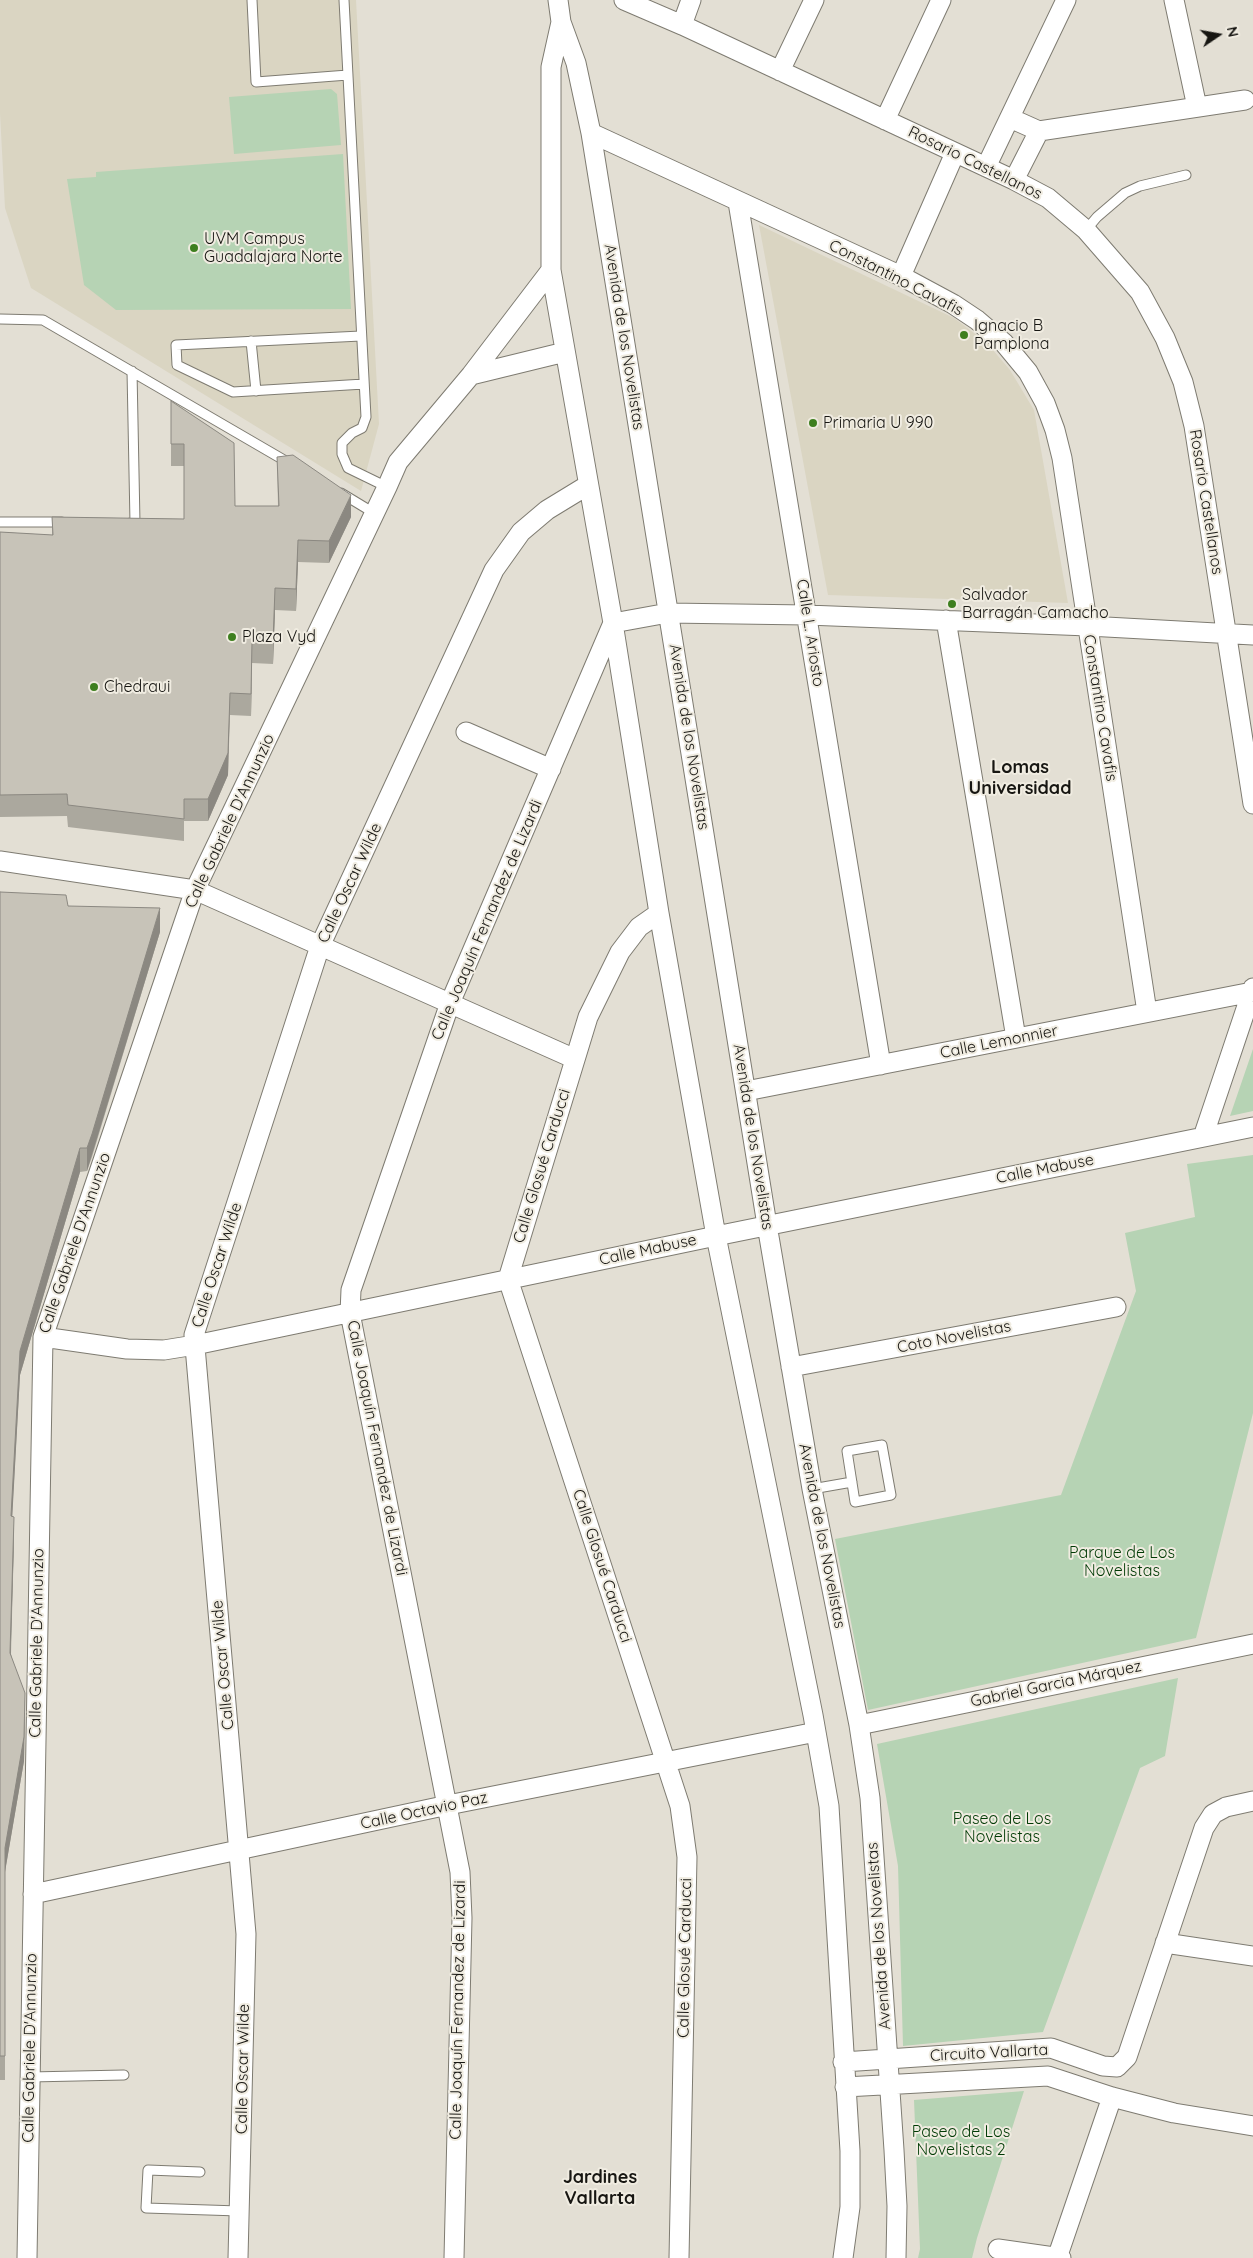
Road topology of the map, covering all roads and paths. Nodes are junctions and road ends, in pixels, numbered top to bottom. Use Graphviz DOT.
graph roads {
  1 [pos="252,0"];
  2 [pos="344,0"];
  3 [pos="558,0"];
  4 [pos="624,0"];
  5 [pos="691,0"];
  6 [pos="814,0"];
  7 [pos="941,0"];
  8 [pos="1066,0"];
  9 [pos="1174,0"];
  10 [pos="657,6"];
  11 [pos="560,22"];
  12 [pos="682,25"];
  13 [pos="780,71"];
  14 [pos="348,76"];
  15 [pos="1245,100"];
  16 [pos="1197,108"];
  17 [pos="1010,118"];
  18 [pos="885,120"];
  19 [pos="1039,131"];
  20 [pos="591,133"];
  21 [pos="955,152"];
  22 [pos="986,167"];
  23 [pos="1186,175"];
  24 [pos="1014,180"];
  25 [pos="738,202"];
  26 [pos="1086,230"];
  27 [pos="551,270"];
  28 [pos="901,276"];
  29 [pos="0,319"];
  30 [pos="361,336"];
  31 [pos="251,341"];
  32 [pos="565,352"];
  33 [pos="132,371"];
  34 [pos="471,375"];
  35 [pos="364,384"];
  36 [pos="256,391"];
  37 [pos="299,469"];
  38 [pos="588,485"];
  39 [pos="387,487"];
  40 [pos="333,488"];
  41 [pos="374,513"];
  42 [pos="0,522"];
  43 [pos="68,522"];
  44 [pos="116,523"];
  45 [pos="668,613"];
  46 [pos="807,615"];
  47 [pos="946,620"];
  48 [pos="614,623"];
  49 [pos="1088,626"];
  50 [pos="1226,634"];
  51 [pos="1253,635"];
  52 [pos="466,732"];
  53 [pos="551,769"];
  54 [pos="1253,804"];
  55 [pos="0,861"];
  56 [pos="195,890"];
  57 [pos="659,913"];
  58 [pos="320,946"];
  59 [pos="1252,990"];
  60 [pos="450,1003"];
  61 [pos="1147,1012"];
  62 [pos="1016,1038"];
  63 [pos="574,1059"];
  64 [pos="882,1065"];
  65 [pos="746,1092"];
  66 [pos="1253,1127"];
  67 [pos="1203,1137"];
  68 [pos="767,1225"];
  69 [pos="716,1236"];
  70 [pos="508,1279"];
  71 [pos="1116,1307"];
  72 [pos="350,1312"];
  73 [pos="42,1337"];
  74 [pos="195,1345"];
  75 [pos="791,1367"];
  76 [pos="852,1482"];
  77 [pos="812,1489"];
  78 [pos="1253,1644"];
  79 [pos="858,1725"];
  80 [pos="816,1732"];
  81 [pos="665,1761"];
  82 [pos="1253,1801"];
  83 [pos="448,1805"];
  84 [pos="238,1850"];
  85 [pos="33,1894"];
  86 [pos="1165,1942"];
  87 [pos="1253,1956"];
  88 [pos="887,2059"];
  89 [pos="843,2062"];
  90 [pos="124,2075"];
  91 [pos="30,2076"];
  92 [pos="888,2084"];
  93 [pos="845,2088"];
  94 [pos="1112,2097"];
  95 [pos="1253,2126"];
  96 [pos="200,2172"];
  97 [pos="240,2211"];
  98 [pos="998,2249"];
  99 [pos="27,2258"];
  100 [pos="238,2258"];
  101 [pos="454,2258"];
  102 [pos="679,2258"];
  103 [pos="843,2258"];
  104 [pos="896,2258"];
  105 [pos="1059,2258"];
  1 -- 14 [label="lane"];
  2 -- 14 [label="lane"];
  3 -- 11 [label="street, Avenida de los Novelistas"];
  4 -- 10 [label="street, Rosario Castellanos"];
  5 -- 12 [label="street"];
  6 -- 13 [label="street"];
  7 -- 18 [label="street"];
  8 -- 17 [label="street"];
  9 -- 16 [label="street"];
  10 -- 12 [label="street, Rosario Castellanos"];
  11 -- 20 [label="street, Avenida de los Novelistas"];
  11 -- 27 [label="street, Avenida de los Novelistas"];
  12 -- 13 [label="street, Rosario Castellanos"];
  13 -- 18 [label="street, Rosario Castellanos"];
  14 -- 30 [label="lane"];
  15 -- 16 [label="street"];
  16 -- 19 [label="street"];
  17 -- 19 [label="street"];
  17 -- 22 [label="street"];
  18 -- 21 [label="street, Rosario Castellanos"];
  19 -- 24 [label="street"];
  20 -- 25 [label="street, Constantino Cavafis"];
  20 -- 45 [label="street, Avenida de los Novelistas"];
  21 -- 22 [label="street, Rosario Castellanos"];
  21 -- 28 [label="street"];
  22 -- 24 [label="street, Rosario Castellanos"];
  23 -- 26 [label="lane"];
  24 -- 26 [label="street, Rosario Castellanos"];
  25 -- 28 [label="street, Constantino Cavafis"];
  25 -- 46 [label="street, Calle L. Ariosto"];
  26 -- 50 [label="street, Rosario Castellanos"];
  27 -- 32 [label="street, Avenida de los Novelistas"];
  27 -- 34 [label="street, Calle Gabriele D'Annunzio"];
  28 -- 49 [label="street, Constantino Cavafis"];
  29 -- 33 [label="lane"];
  30 -- 31 [label="lane"];
  30 -- 35 [label="lane"];
  31 -- 36 [label="lane"];
  31 -- 36 [label="lane"];
  32 -- 34 [label="street"];
  32 -- 38 [label="street, Avenida de los Novelistas"];
  33 -- 37 [label="lane"];
  33 -- 44 [label="lane"];
  34 -- 39 [label="street, Calle Gabriele D'Annunzio"];
  35 -- 36 [label="lane"];
  35 -- 39 [label="lane"];
  38 -- 48 [label="street, Avenida de los Novelistas"];
  38 -- 58 [label="street, Calle Oscar Wilde"];
  39 -- 41 [label="street, Calle Gabriele D'Annunzio"];
  40 -- 41 [label="lane"];
  41 -- 56 [label="street, Calle Gabriele D'Annunzio"];
  42 -- 43 [label="lane"];
  45 -- 46 [label="street"];
  45 -- 48 [label="street"];
  45 -- 65 [label="street, Avenida de los Novelistas"];
  46 -- 47 [label="street"];
  46 -- 64 [label="street, Calle L. Ariosto"];
  47 -- 49 [label="street"];
  47 -- 62 [label="street"];
  48 -- 53 [label="street, Calle Joaquín Fernandez de Lizardi"];
  48 -- 57 [label="street, Avenida de los Novelistas"];
  49 -- 50 [label="street"];
  49 -- 61 [label="street, Constantino Cavafis"];
  50 -- 51 [label="street"];
  50 -- 54 [label="street, Rosario Castellanos"];
  52 -- 53 [label="street"];
  53 -- 60 [label="street, Calle Joaquín Fernandez de Lizardi"];
  55 -- 56 [label="street"];
  56 -- 58 [label="street"];
  56 -- 73 [label="street, Calle Gabriele D'Annunzio"];
  57 -- 63 [label="street, Calle Glosué Carducci"];
  57 -- 69 [label="street, Avenida de los Novelistas"];
  58 -- 60 [label="street"];
  58 -- 74 [label="street, Calle Oscar Wilde"];
  59 -- 61 [label="street, Calle Lemonnier"];
  59 -- 67 [label="street"];
  60 -- 63 [label="street"];
  60 -- 72 [label="street, Calle Joaquín Fernandez de Lizardi"];
  61 -- 62 [label="street, Calle Lemonnier"];
  62 -- 64 [label="street, Calle Lemonnier"];
  63 -- 70 [label="street, Calle Glosué Carducci"];
  64 -- 65 [label="street, Calle Lemonnier"];
  65 -- 68 [label="street, Avenida de los Novelistas"];
  66 -- 67 [label="street, Calle Mabuse"];
  67 -- 68 [label="street, Calle Mabuse"];
  68 -- 69 [label="street, Calle Mabuse"];
  68 -- 75 [label="street, Avenida de los Novelistas"];
  69 -- 70 [label="street, Calle Mabuse"];
  69 -- 80 [label="street, Avenida de los Novelistas"];
  70 -- 72 [label="street, Calle Mabuse"];
  70 -- 81 [label="street, Calle Glosué Carducci"];
  71 -- 75 [label="street, Coto Novelistas"];
  72 -- 74 [label="street, Calle Mabuse"];
  72 -- 83 [label="street, Calle Joaquín Fernandez de Lizardi"];
  73 -- 74 [label="street, Calle Mabuse"];
  73 -- 85 [label="street, Calle Gabriele D'Annunzio"];
  74 -- 84 [label="street, Calle Oscar Wilde"];
  75 -- 77 [label="street, Avenida de los Novelistas"];
  76 -- 76 [label="lane"];
  76 -- 77 [label="lane"];
  77 -- 79 [label="street, Avenida de los Novelistas"];
  78 -- 79 [label="street, Gabriel Garcia Márquez"];
  79 -- 88 [label="street, Avenida de los Novelistas"];
  80 -- 81 [label="street, Calle Octavio Paz"];
  80 -- 89 [label="street, Avenida de los Novelistas"];
  81 -- 83 [label="street, Calle Octavio Paz"];
  81 -- 102 [label="street, Calle Glosué Carducci"];
  82 -- 86 [label="street, Circuito Vallarta"];
  83 -- 84 [label="street, Calle Octavio Paz"];
  83 -- 101 [label="street, Calle Joaquín Fernandez de Lizardi"];
  84 -- 85 [label="street, Calle Octavio Paz"];
  84 -- 97 [label="street, Calle Oscar Wilde"];
  85 -- 91 [label="street, Calle Gabriele D'Annunzio"];
  86 -- 87 [label="street"];
  86 -- 88 [label="street, Circuito Vallarta"];
  88 -- 89 [label="street, Circuito Vallarta"];
  88 -- 92 [label="street, Avenida de los Novelistas"];
  89 -- 93 [label="street, Avenida de los Novelistas"];
  90 -- 91 [label="lane"];
  91 -- 99 [label="street, Calle Gabriele D'Annunzio"];
  92 -- 93 [label="street, Circuito Vallarta"];
  92 -- 94 [label="street, Circuito Vallarta"];
  92 -- 104 [label="street, Avenida de los Novelistas"];
  93 -- 103 [label="street, Avenida de los Novelistas"];
  94 -- 95 [label="street, Circuito Vallarta"];
  94 -- 105 [label="street"];
  96 -- 97 [label="lane"];
  97 -- 100 [label="street, Calle Oscar Wilde"];
  98 -- 105 [label="street"];
}
